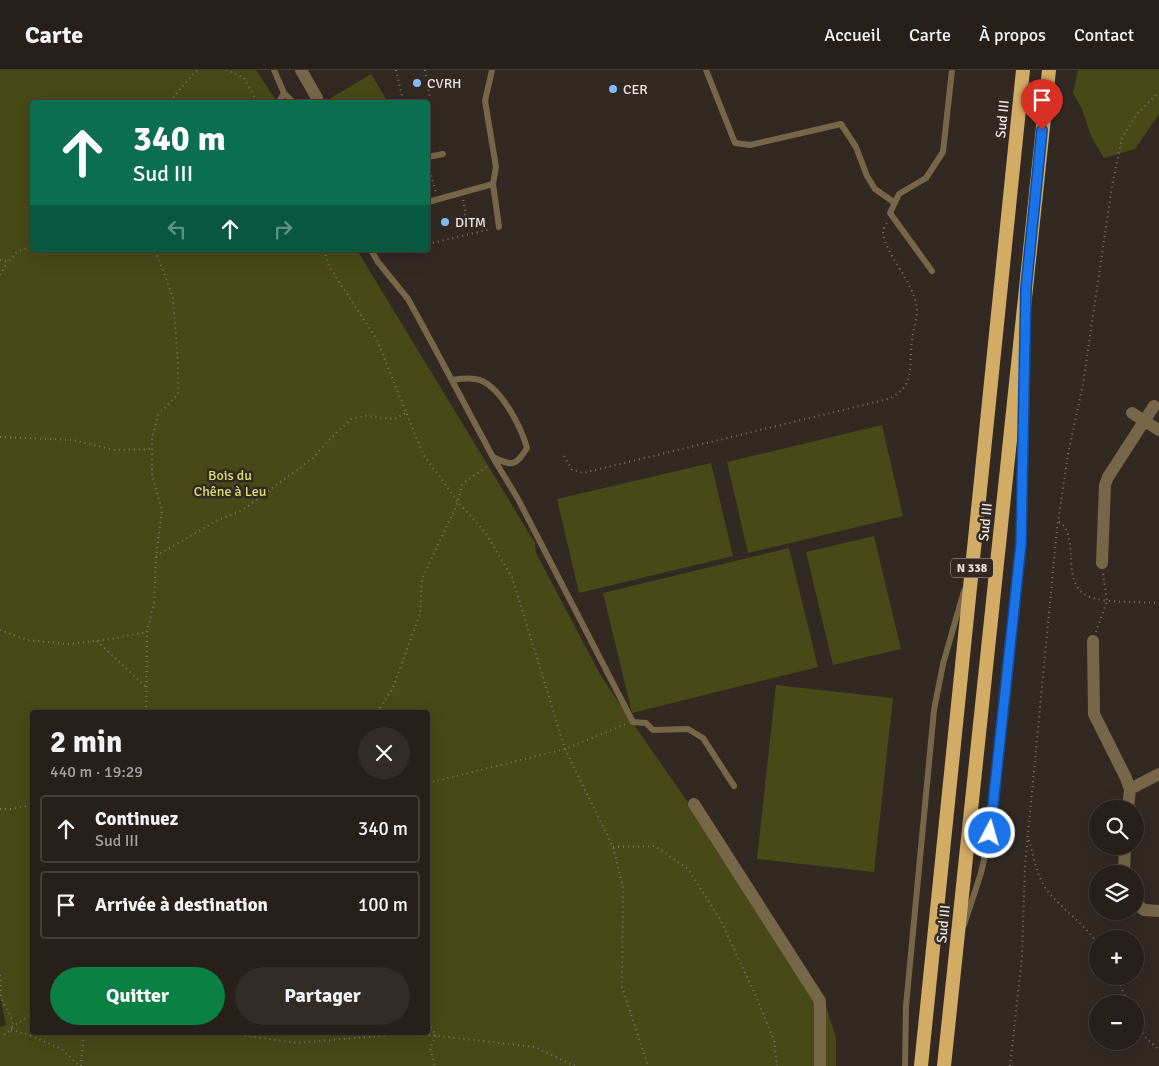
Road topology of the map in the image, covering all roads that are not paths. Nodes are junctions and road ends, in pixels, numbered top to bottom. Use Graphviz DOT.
graph roads {
  1 [pos="274,70"];
  2 [pos="301,70"];
  3 [pos="492,70"];
  4 [pos="706,70"];
  5 [pos="952,70"];
  6 [pos="1023,70"];
  7 [pos="1048,70"];
  8 [pos="284,93"];
  9 [pos="317,98"];
  10 [pos="280,100"];
  11 [pos="291,100"];
  12 [pos="443,154"];
  13 [pos="430,157"];
  14 [pos="493,184"];
  15 [pos="430,201"];
  16 [pos="895,202"];
  17 [pos="499,227"];
  18 [pos="371,252"];
  19 [pos="932,271"];
  20 [pos="1026,288"];
  21 [pos="452,380"];
  22 [pos="1154,406"];
  23 [pos="1132,413"];
  24 [pos="1144,420"];
  25 [pos="1159,430"];
  26 [pos="494,459"];
  27 [pos="972,563"];
  28 [pos="1102,563"];
  29 [pos="1093,641"];
  30 [pos="1159,774"];
  31 [pos="734,786"];
  32 [pos="1130,789"];
  33 [pos="1129,800"];
  34 [pos="694,804"];
  35 [pos="1144,910"];
  36 [pos="1159,910"];
  37 [pos="956,948"];
  38 [pos="820,1066"];
  39 [pos="905,1066"];
  40 [pos="921,1066"];
  41 [pos="944,1066"];
  1 -- 8 [label="lane"];
  2 -- 9 [label="street"];
  3 -- 14 [label="lane"];
  4 -- 16 [label="lane"];
  5 -- 16 [label="lane"];
  6 -- 27 [label="highway, Sud III / N 338"];
  7 -- 20 [label="highway, Sud III / N 338"];
  8 -- 10 [label="lane"];
  8 -- 11 [label="lane"];
  12 -- 13 [label="lane"];
  14 -- 15 [label="lane"];
  14 -- 17 [label="lane"];
  16 -- 19 [label="lane"];
  18 -- 21 [label="lane"];
  20 -- 37 [label="highway, Sud III / N 338"];
  20 -- 37 [label="lane"];
  21 -- 26 [label="lane"];
  21 -- 26 [label="lane"];
  22 -- 24 [label="street"];
  23 -- 24 [label="street"];
  24 -- 25 [label="street"];
  24 -- 28 [label="street"];
  26 -- 31 [label="lane"];
  27 -- 39 [label="lane"];
  27 -- 40 [label="highway, Sud III / N 338"];
  29 -- 32 [label="street"];
  30 -- 32 [label="street"];
  32 -- 33 [label="street"];
  34 -- 38 [label="street"];
  35 -- 36 [label="street"];
  37 -- 41 [label="highway, Sud III / N 338"];
}
